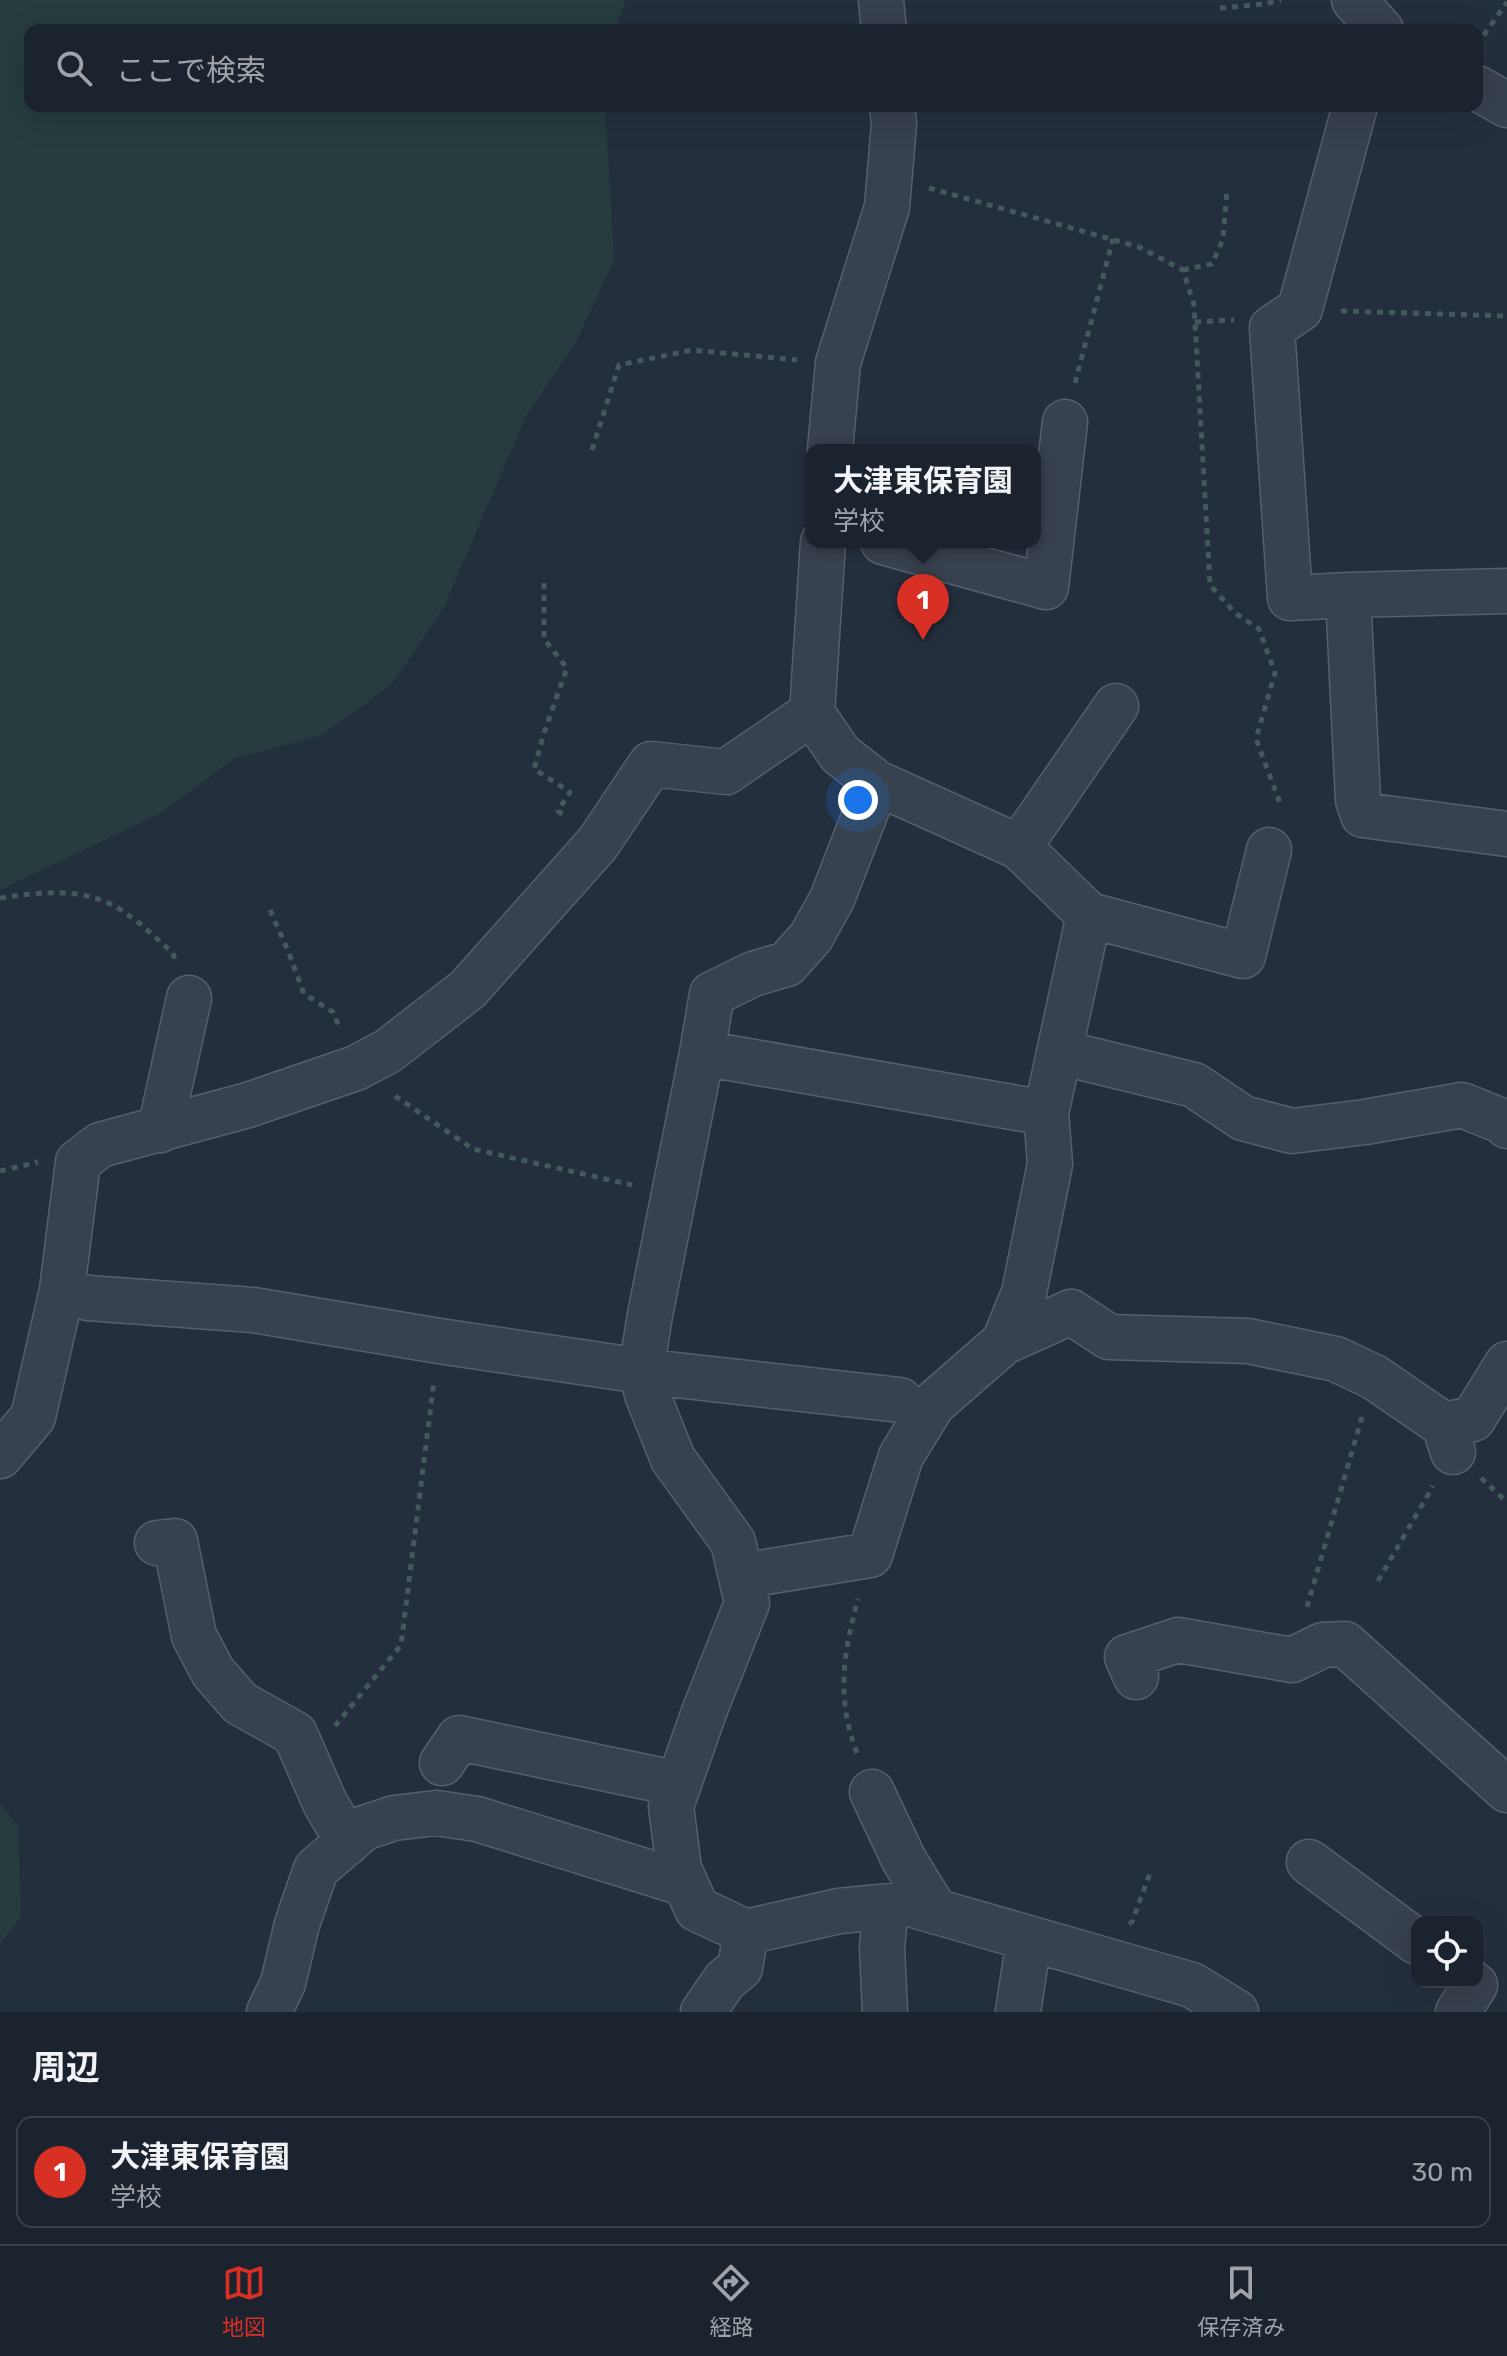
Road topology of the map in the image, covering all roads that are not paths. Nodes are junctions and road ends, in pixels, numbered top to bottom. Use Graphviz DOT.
graph roads {
  1 [pos="881,0"];
  2 [pos="883,24"];
  3 [pos="1483,91"];
  4 [pos="1507,105"];
  5 [pos="893,112"];
  6 [pos="1353,112"];
  7 [pos="1065,422"];
  8 [pos="831,444"];
  9 [pos="823,548"];
  10 [pos="905,548"];
  11 [pos="1507,591"];
  12 [pos="1348,595"];
  13 [pos="1116,706"];
  14 [pos="812,713"];
  15 [pos="877,783"];
  16 [pos="1507,834"];
  17 [pos="1019,847"];
  18 [pos="1269,850"];
  19 [pos="1089,915"];
  20 [pos="189,998"];
  21 [pos="1059,1052"];
  22 [pos="702,1053"];
  23 [pos="1046,1113"];
  24 [pos="1507,1126"];
  25 [pos="160,1130"];
  26 [pos="62,1290"];
  27 [pos="1004,1342"];
  28 [pos="1507,1364"];
  29 [pos="641,1371"];
  30 [pos="900,1400"];
  31 [pos="0,1456"];
  32 [pos="157,1543"];
  33 [pos="741,1576"];
  34 [pos="1136,1677"];
  35 [pos="442,1763"];
  36 [pos="679,1784"];
  37 [pos="1507,1790"];
  38 [pos="872,1792"];
  39 [pos="348,1842"];
  40 [pos="1309,1862"];
  41 [pos="686,1884"];
  42 [pos="886,1907"];
  43 [pos="936,1912"];
  44 [pos="746,1932"];
  45 [pos="1411,1938"];
  46 [pos="1029,1939"];
  47 [pos="1473,1988"];
  48 [pos="269,2012"];
  49 [pos="703,2012"];
  50 [pos="885,2012"];
  51 [pos="1018,2012"];
  52 [pos="1236,2012"];
  53 [pos="1458,2012"];
  1 -- 2 [label="street"];
  3 -- 4 [label="street"];
  5 -- 8 [label="street"];
  6 -- 12 [label="street"];
  7 -- 10 [label="street"];
  9 -- 14 [label="street"];
  11 -- 12 [label="street"];
  12 -- 16 [label="street"];
  13 -- 17 [label="street"];
  14 -- 15 [label="street"];
  14 -- 25 [label="street"];
  15 -- 17 [label="street"];
  15 -- 22 [label="street"];
  17 -- 19 [label="street"];
  18 -- 19 [label="street"];
  19 -- 21 [label="street"];
  20 -- 25 [label="street"];
  21 -- 23 [label="street"];
  21 -- 24 [label="street"];
  22 -- 23 [label="street"];
  22 -- 29 [label="street"];
  23 -- 27 [label="street"];
  25 -- 26 [label="street"];
  26 -- 29 [label="street"];
  26 -- 31 [label="street"];
  27 -- 28 [label="street"];
  27 -- 33 [label="street"];
  29 -- 30 [label="street"];
  29 -- 33 [label="street"];
  32 -- 39 [label="street"];
  33 -- 36 [label="street"];
  34 -- 37 [label="street"];
  35 -- 36 [label="street"];
  36 -- 41 [label="street"];
  38 -- 43 [label="street"];
  39 -- 41 [label="street"];
  39 -- 48 [label="street"];
  40 -- 45 [label="street"];
  41 -- 44 [label="street"];
  42 -- 43 [label="street"];
  42 -- 44 [label="street"];
  42 -- 50 [label="street"];
  43 -- 46 [label="street"];
  44 -- 49 [label="street"];
  46 -- 51 [label="street"];
  46 -- 52 [label="street"];
  47 -- 53 [label="street"];
}
